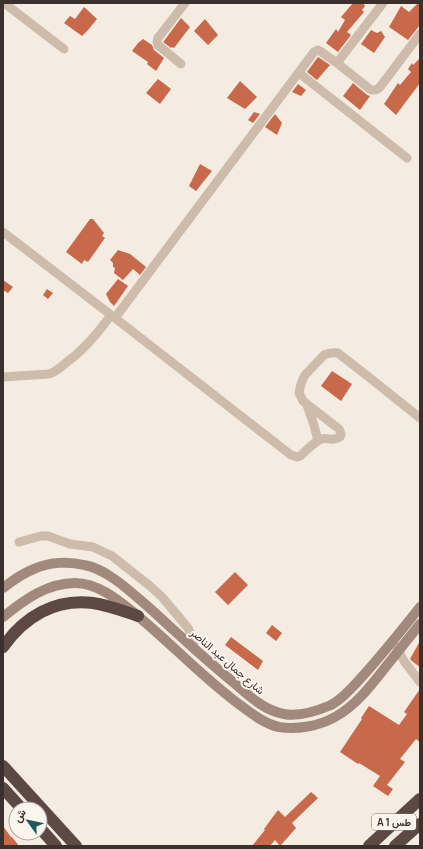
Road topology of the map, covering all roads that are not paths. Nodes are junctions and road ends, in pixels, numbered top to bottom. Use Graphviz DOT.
graph roads {
  1 [pos="4,3"];
  2 [pos="184,3"];
  3 [pos="383,3"];
  4 [pos="420,34"];
  5 [pos="64,49"];
  6 [pos="337,63"];
  7 [pos="181,64"];
  8 [pos="298,73"];
  9 [pos="407,158"];
  10 [pos="3,232"];
  11 [pos="113,316"];
  12 [pos="3,377"];
  13 [pos="307,405"];
  14 [pos="420,418"];
  15 [pos="318,441"];
  16 [pos="20,542"];
  17 [pos="3,588"];
  18 [pos="420,607"];
  19 [pos="138,616"];
  20 [pos="3,617"];
  21 [pos="420,624"];
  22 [pos="393,642"];
  23 [pos="3,647"];
  24 [pos="194,648"];
  25 [pos="399,650"];
  26 [pos="420,682"];
  27 [pos="3,756"];
  28 [pos="3,766"];
  29 [pos="16,780"];
  30 [pos="3,788"];
  31 [pos="420,799"];
  32 [pos="15,801"];
  33 [pos="420,824"];
  34 [pos="48,837"];
  35 [pos="56,846"];
  36 [pos="76,846"];
  37 [pos="369,846"];
  38 [pos="395,846"];
  1 -- 5 [label="street"];
  2 -- 7 [label="street"];
  3 -- 6 [label="street"];
  4 -- 6 [label="street"];
  6 -- 8 [label="street"];
  8 -- 9 [label="street"];
  8 -- 11 [label="street"];
  10 -- 11 [label="street"];
  11 -- 12 [label="street"];
  11 -- 15 [label="street"];
  13 -- 14 [label="street"];
  13 -- 15 [label="street"];
  13 -- 15 [label="street"];
  16 -- 24 [label="street"];
  17 -- 24 [label="main road, شارع جمال عبد الناصر"];
  18 -- 22 [label="main road, شارع جمال عبد الناصر"];
  19 -- 20 [label="main road"];
  19 -- 23 [label="highway"];
  19 -- 25 [label="main road"];
  21 -- 25 [label="main road"];
  22 -- 24 [label="main road, شارع جمال عبد الناصر"];
  22 -- 25 [label="street"];
  25 -- 26 [label="street"];
  27 -- 29 [label="highway"];
  28 -- 29 [label="highway"];
  29 -- 36 [label="highway"];
  30 -- 32 [label="highway"];
  31 -- 37 [label="highway, A 1 طس"];
  33 -- 38 [label="highway"];
  34 -- 35 [label="highway"];
}
